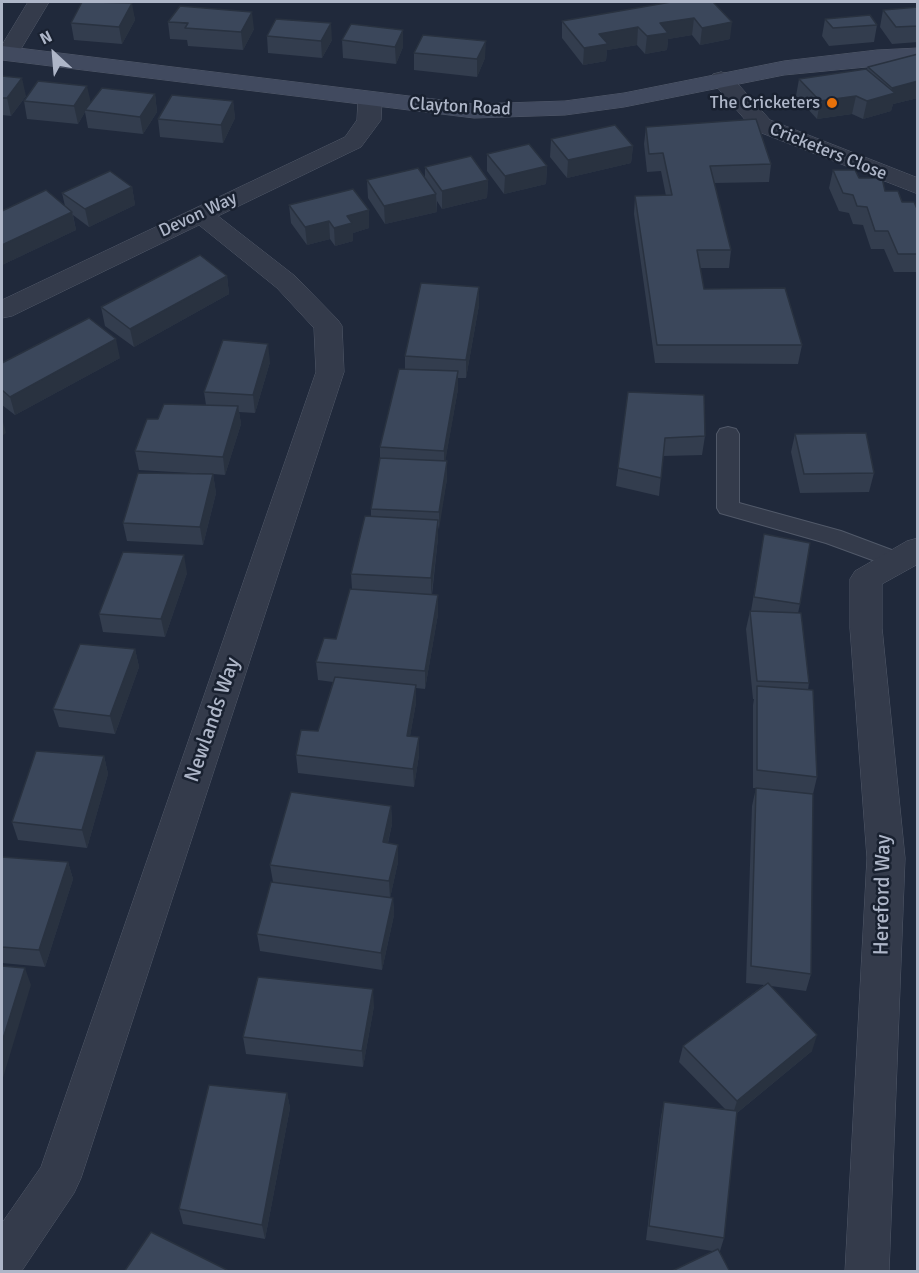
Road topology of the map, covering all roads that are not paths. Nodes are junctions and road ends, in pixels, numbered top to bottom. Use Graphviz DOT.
graph roads {
  1 [pos="38,2"];
  2 [pos="4,54"];
  3 [pos="918,56"];
  4 [pos="722,79"];
  5 [pos="370,100"];
  6 [pos="918,188"];
  7 [pos="200,214"];
  8 [pos="2,310"];
  9 [pos="728,434"];
  10 [pos="907,555"];
  11 [pos="2,1261"];
  12 [pos="867,1272"];
  1 -- 2 [label="street"];
  2 -- 5 [label="street, Clayton Road"];
  3 -- 4 [label="street, Clayton Road"];
  4 -- 5 [label="street, Clayton Road"];
  4 -- 6 [label="street, Cricketers Close"];
  5 -- 7 [label="street, Devon Way"];
  7 -- 8 [label="street, Devon Way"];
  7 -- 11 [label="street, Newlands Way"];
  9 -- 10 [label="lane"];
  10 -- 12 [label="street, Hereford Way"];
}
